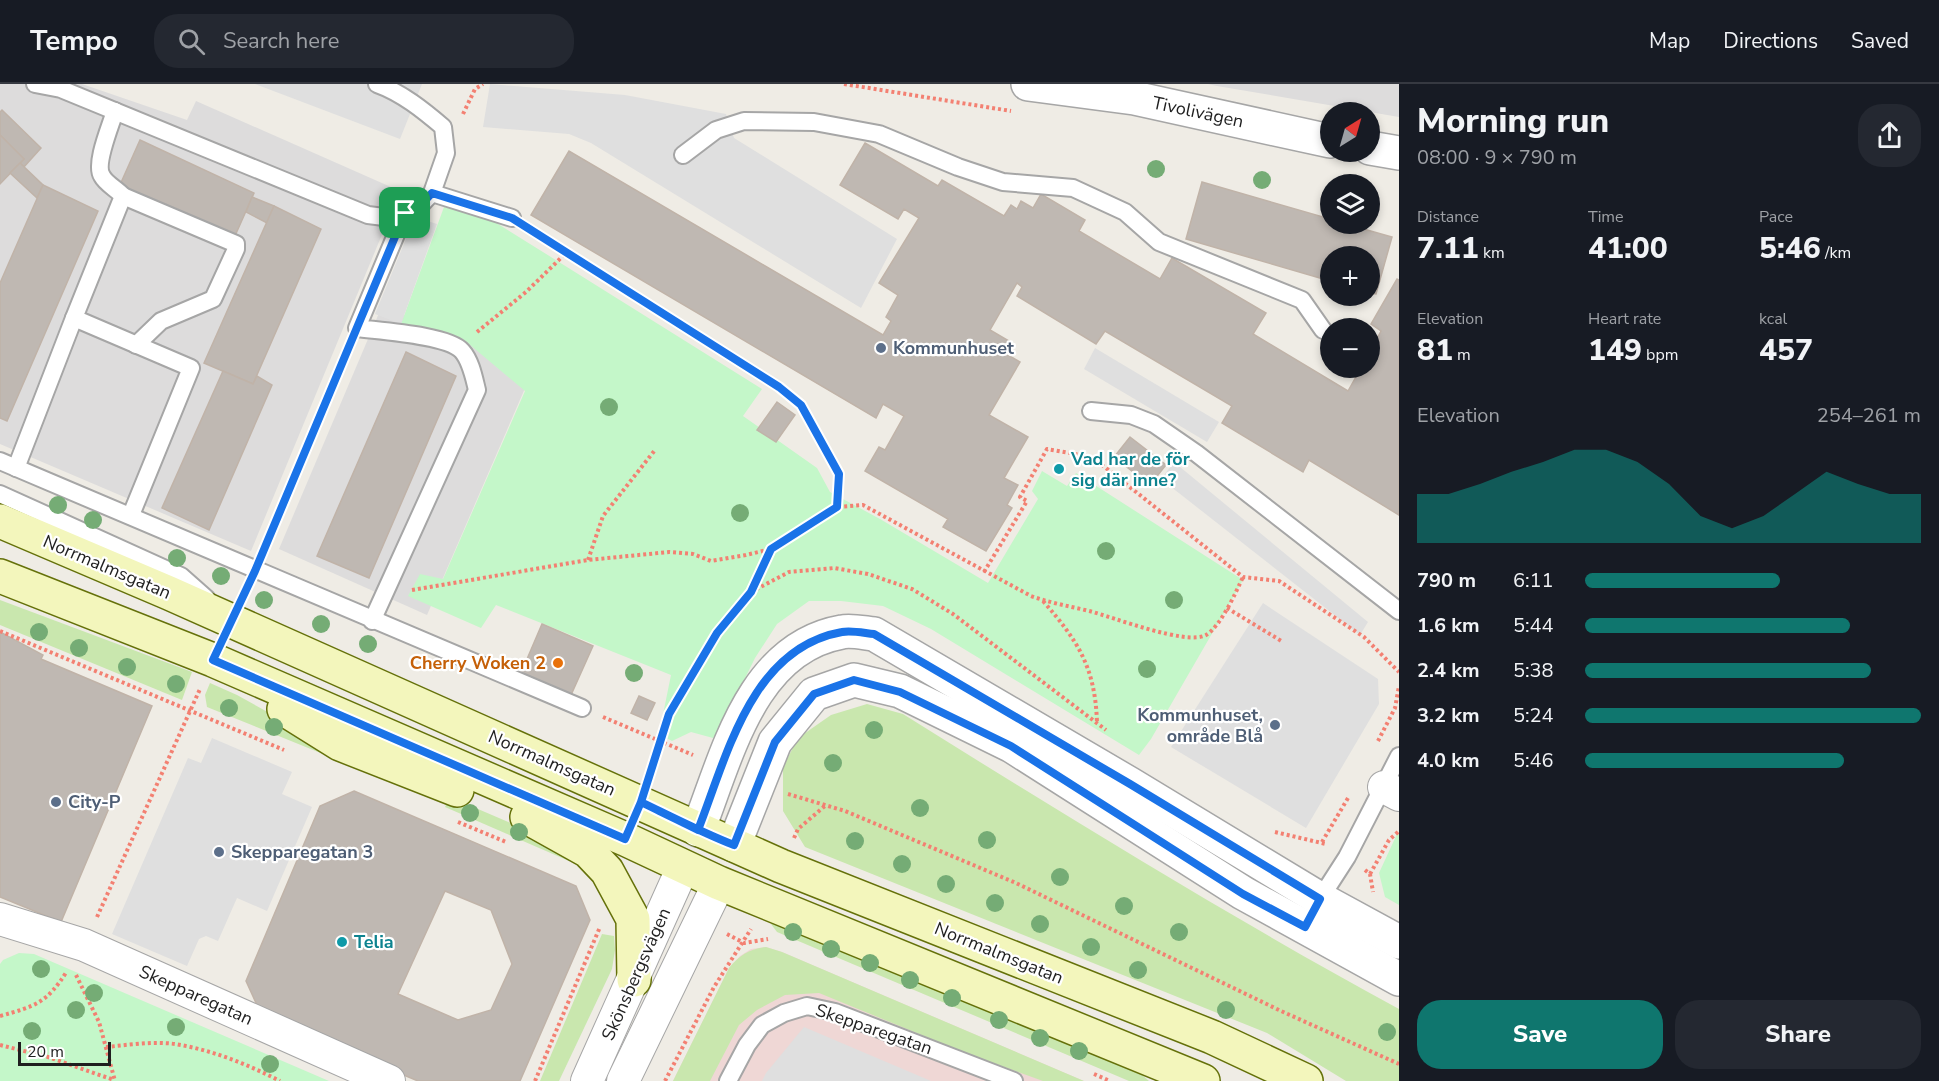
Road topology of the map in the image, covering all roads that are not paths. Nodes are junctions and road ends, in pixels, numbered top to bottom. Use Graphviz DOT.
graph roads {
  1 [pos="35,84"];
  2 [pos="377,84"];
  3 [pos="1028,84"];
  4 [pos="115,111"];
  5 [pos="1320,139"];
  6 [pos="1380,150"];
  7 [pos="1399,153"];
  8 [pos="683,155"];
  9 [pos="432,193"];
  10 [pos="123,196"];
  11 [pos="405,213"];
  12 [pos="512,218"];
  13 [pos="74,318"];
  14 [pos="1320,326"];
  15 [pos="136,345"];
  16 [pos="1091,411"];
  17 [pos="8,465"];
  18 [pos="0,494"];
  19 [pos="131,515"];
  20 [pos="0,520"];
  21 [pos="0,576"];
  22 [pos="1399,611"];
  23 [pos="233,621"];
  24 [pos="372,621"];
  25 [pos="213,660"];
  26 [pos="582,708"];
  27 [pos="1399,756"];
  28 [pos="1391,791"];
  29 [pos="698,830"];
  30 [pos="734,845"];
  31 [pos="683,867"];
  32 [pos="719,883"];
  33 [pos="1312,913"];
  34 [pos="0,919"];
  35 [pos="1399,942"];
  36 [pos="1399,979"];
  37 [pos="634,980"];
  38 [pos="1196,1079"];
  39 [pos="389,1081"];
  40 [pos="587,1081"];
  41 [pos="623,1081"];
  42 [pos="728,1081"];
  43 [pos="1014,1081"];
  44 [pos="1306,1081"];
  1 -- 4 [label="lane"];
  2 -- 9 [label="lane"];
  3 -- 5 [label="street, Tivolivägen"];
  4 -- 10 [label="lane"];
  4 -- 11 [label="lane"];
  6 -- 7 [label="street"];
  8 -- 14 [label="lane"];
  9 -- 11 [label="lane"];
  9 -- 12 [label="lane"];
  10 -- 13 [label="lane"];
  10 -- 15 [label="lane"];
  11 -- 24 [label="lane"];
  13 -- 15 [label="lane"];
  13 -- 17 [label="lane"];
  15 -- 19 [label="lane"];
  16 -- 22 [label="lane"];
  17 -- 19 [label="lane"];
  18 -- 23 [label="lane"];
  19 -- 24 [label="lane"];
  20 -- 23 [label="main road, Norrmalmsgatan"];
  21 -- 25 [label="main road"];
  23 -- 29 [label="main road, Norrmalmsgatan"];
  24 -- 26 [label="lane"];
  25 -- 31 [label="main road"];
  25 -- 37 [label="main road"];
  27 -- 28 [label="lane"];
  28 -- 33 [label="lane"];
  29 -- 30 [label="main road, Norrmalmsgatan"];
  29 -- 31 [label="main road"];
  29 -- 33 [label="street"];
  30 -- 32 [label="main road"];
  30 -- 33 [label="street"];
  30 -- 44 [label="main road, Norrmalmsgatan"];
  31 -- 32 [label="main road"];
  31 -- 37 [label="street, Skönsbergsvägen"];
  32 -- 38 [label="main road"];
  32 -- 41 [label="street, Skönsbergsvägen"];
  33 -- 35 [label="street"];
  33 -- 36 [label="street"];
  34 -- 39 [label="street, Skepparegatan"];
  37 -- 40 [label="street, Skönsbergsvägen"];
  42 -- 43 [label="lane, Skepparegatan"];
}
